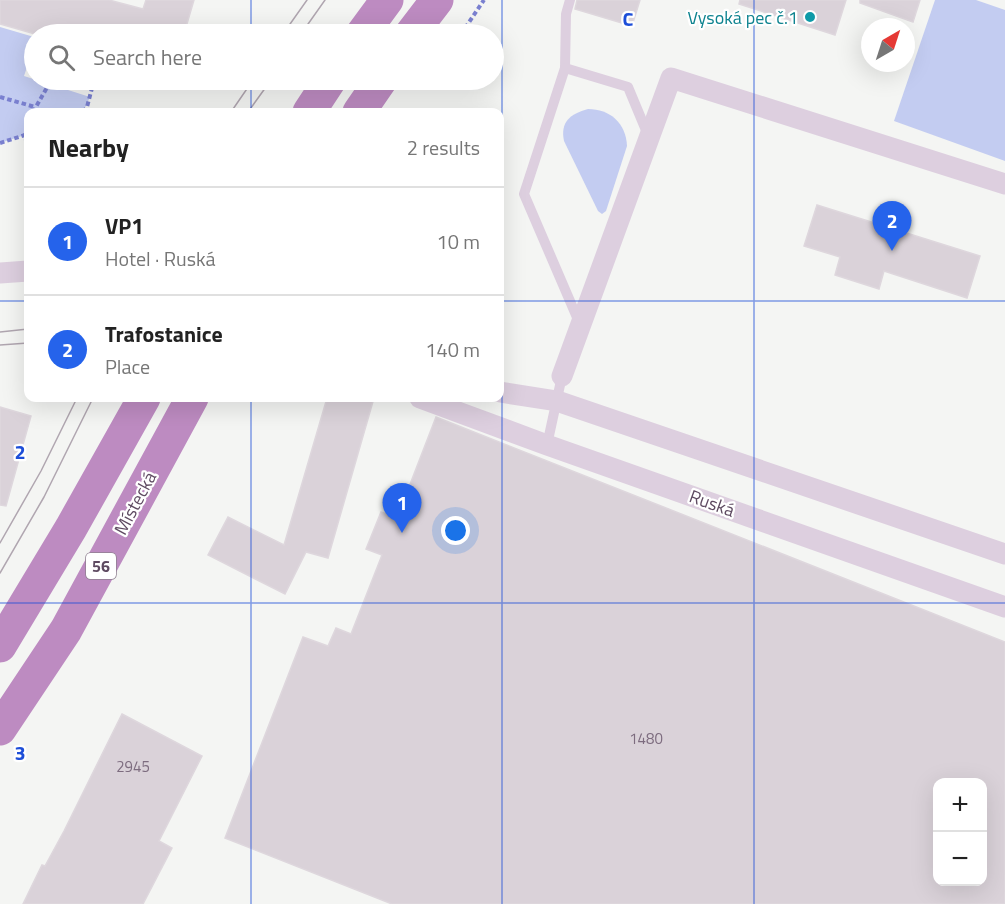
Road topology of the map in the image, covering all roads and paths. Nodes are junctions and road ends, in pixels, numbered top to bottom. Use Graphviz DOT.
graph roads {
  1 [pos="387,0"];
  2 [pos="437,0"];
  3 [pos="484,0"];
  4 [pos="570,0"];
  5 [pos="369,24"];
  6 [pos="419,24"];
  7 [pos="468,24"];
  8 [pos="565,68"];
  9 [pos="45,90"];
  10 [pos="91,90"];
  11 [pos="323,90"];
  12 [pos="374,90"];
  13 [pos="0,97"];
  14 [pos="35,107"];
  15 [pos="86,108"];
  16 [pos="312,108"];
  17 [pos="363,108"];
  18 [pos="24,136"];
  19 [pos="649,137"];
  20 [pos="0,143"];
  21 [pos="1005,184"];
  22 [pos="24,271"];
  23 [pos="0,273"];
  24 [pos="581,325"];
  25 [pos="562,376"];
  26 [pos="504,393"];
  27 [pos="557,401"];
  28 [pos="142,402"];
  29 [pos="190,402"];
  30 [pos="431,402"];
  31 [pos="547,445"];
  32 [pos="1005,554"];
  33 [pos="1005,607"];
  34 [pos="0,646"];
  35 [pos="0,729"];
  1 -- 5 [label="highway"];
  2 -- 6 [label="highway"];
  3 -- 7 [label="path"];
  4 -- 8 [label="lane"];
  8 -- 19 [label="lane"];
  8 -- 24 [label="lane"];
  9 -- 14 [label="path"];
  10 -- 15 [label="path"];
  11 -- 16 [label="highway"];
  12 -- 17 [label="highway"];
  13 -- 14 [label="path"];
  18 -- 20 [label="path"];
  19 -- 21 [label="street"];
  19 -- 24 [label="street"];
  22 -- 23 [label="street"];
  24 -- 25 [label="street"];
  25 -- 27 [label="lane"];
  26 -- 27 [label="street"];
  27 -- 31 [label="lane"];
  27 -- 32 [label="street"];
  28 -- 34 [label="highway, 56"];
  29 -- 35 [label="highway, Místecká / 56"];
  30 -- 31 [label="street, Ruská"];
  31 -- 33 [label="street, Ruská"];
}
